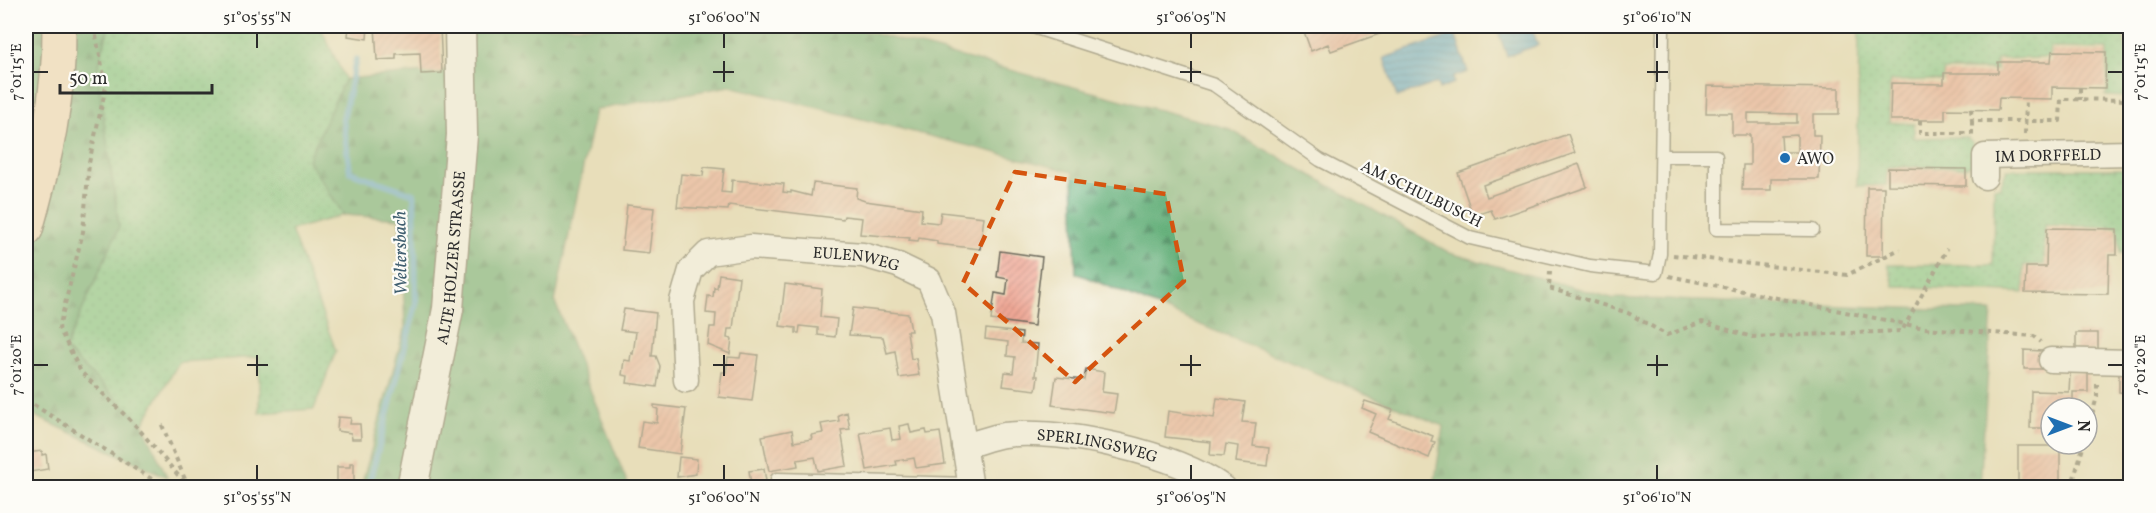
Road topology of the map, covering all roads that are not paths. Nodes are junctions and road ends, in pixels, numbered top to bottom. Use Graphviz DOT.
graph roads {
  1 [pos="59,26"];
  2 [pos="460,26"];
  3 [pos="1030,26"];
  4 [pos="1663,26"];
  5 [pos="2130,153"];
  6 [pos="1662,156"];
  7 [pos="1985,177"];
  8 [pos="26,229"];
  9 [pos="1813,230"];
  10 [pos="2051,360"];
  11 [pos="2130,362"];
  12 [pos="687,380"];
  13 [pos="964,446"];
  14 [pos="777,480"];
  15 [pos="971,486"];
  16 [pos="412,488"];
  17 [pos="1224,488"];
  1 -- 8 [label="main road"];
  2 -- 16 [label="street, ALTE HOLZER STRASSE"];
  3 -- 6 [label="lane, AM SCHULBUSCH"];
  4 -- 6 [label="lane"];
  5 -- 7 [label="street, IM DORFFELD"];
  6 -- 9 [label="lane"];
  10 -- 11 [label="street"];
  12 -- 13 [label="street, EULENWEG"];
  13 -- 15 [label="street, EULENWEG"];
  13 -- 17 [label="street, SPERLINGSWEG"];
  14 -- 15 [label="lane, EULENWEG"];
}
